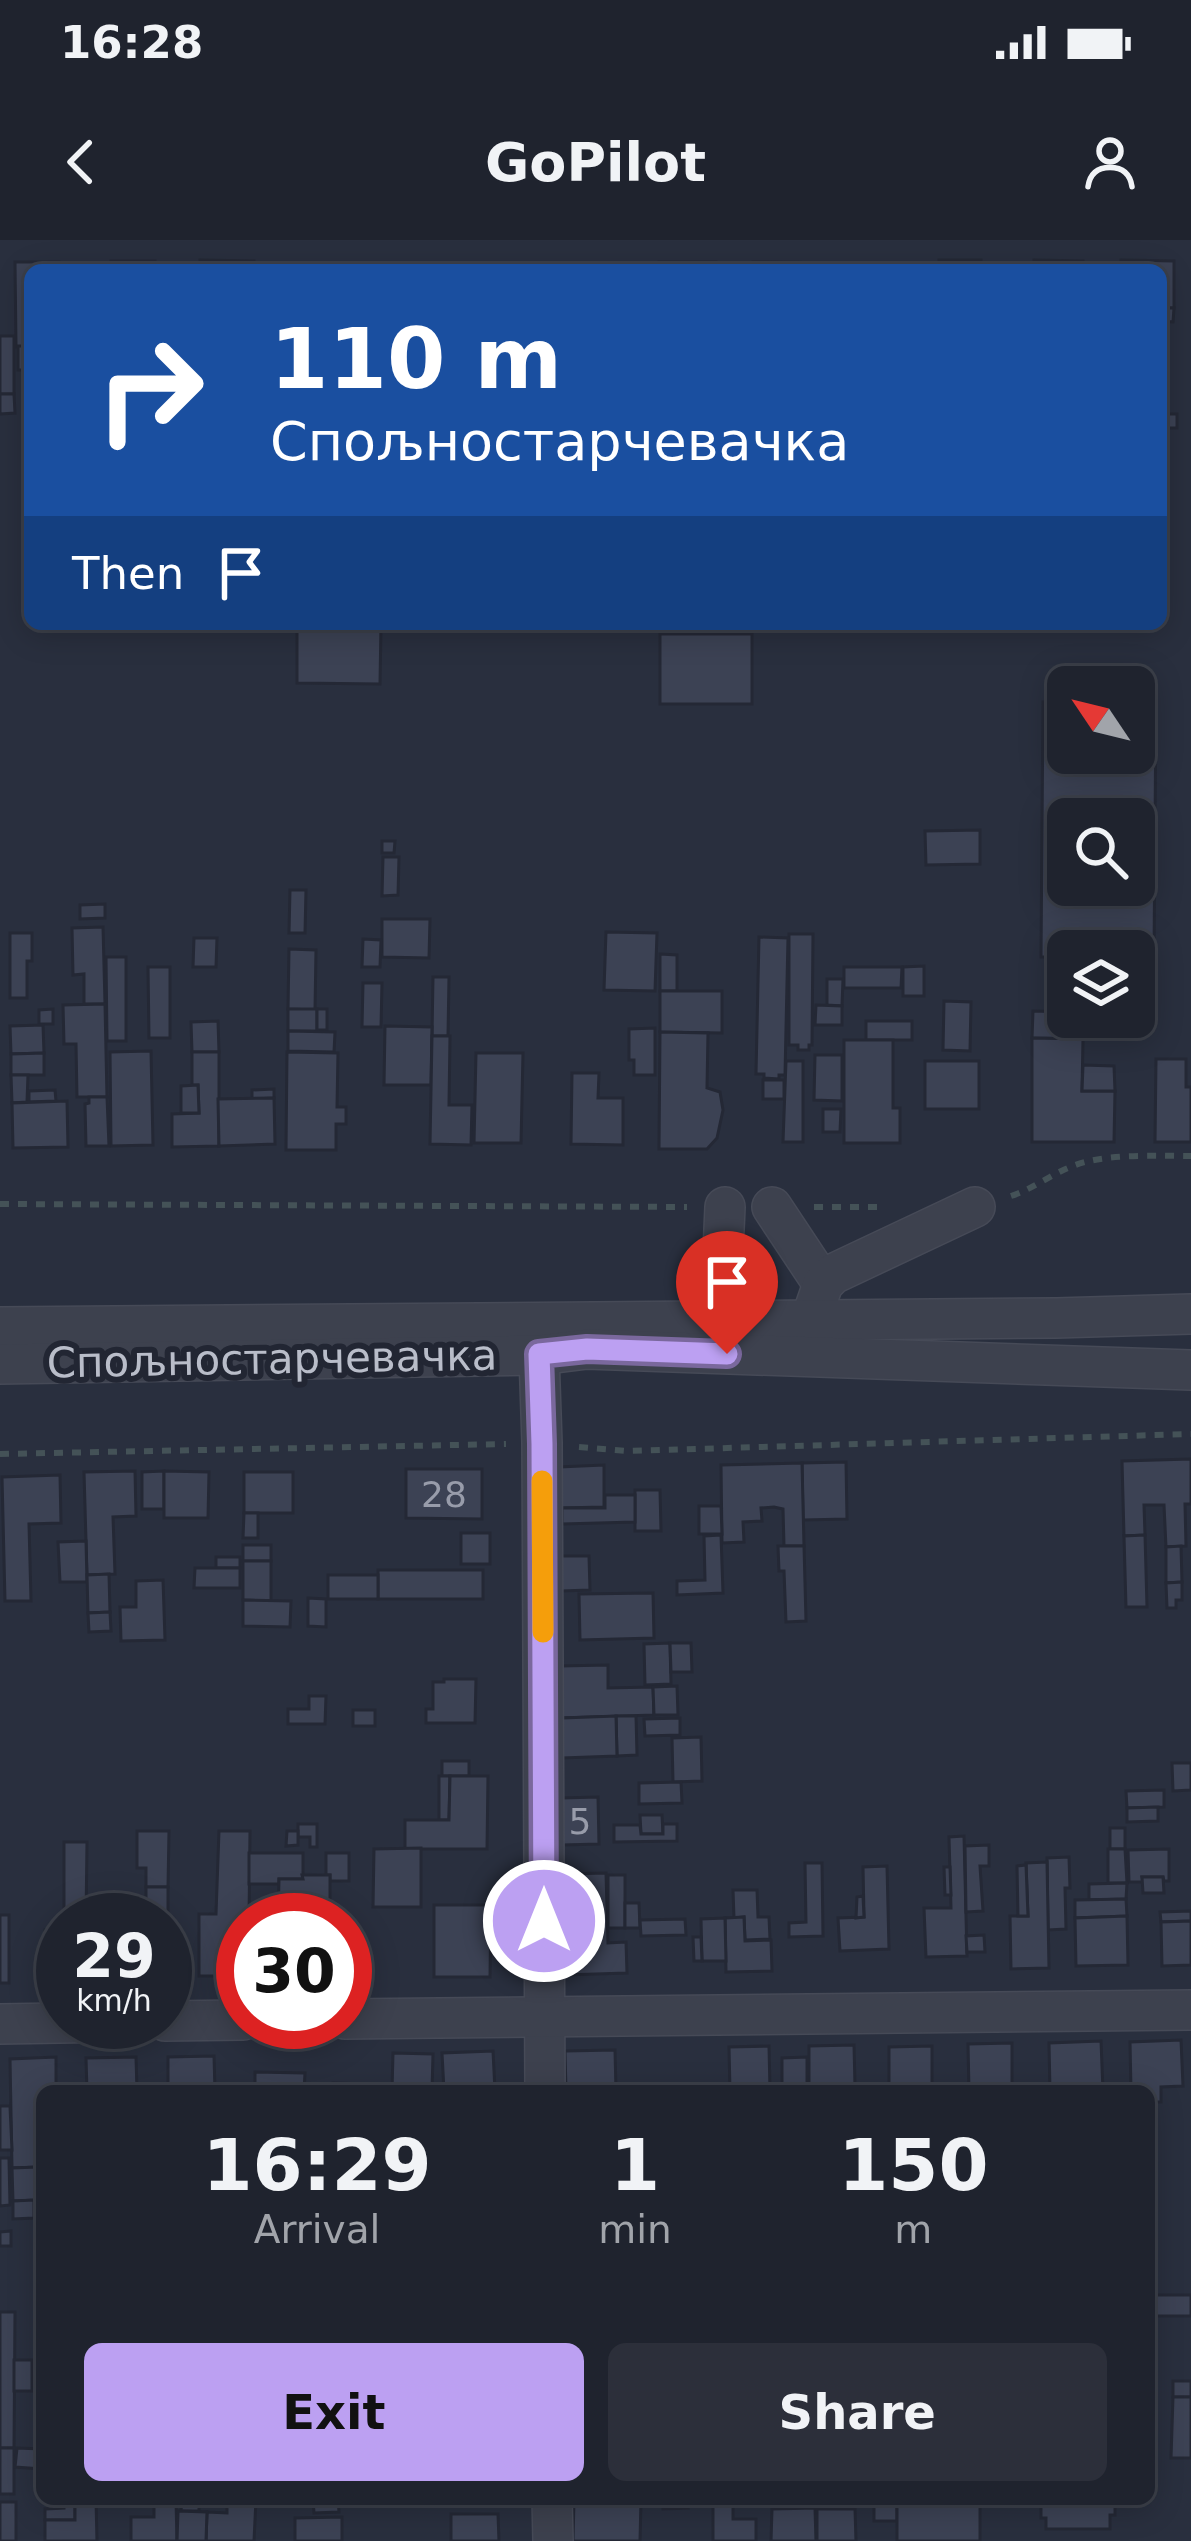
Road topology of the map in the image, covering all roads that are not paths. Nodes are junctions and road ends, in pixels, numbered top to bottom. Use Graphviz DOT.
graph roads {
  1 [pos="725,1207"];
  2 [pos="772,1207"];
  3 [pos="975,1207"];
  4 [pos="817,1302"];
  5 [pos="1191,1314"];
  6 [pos="720,1320"];
  7 [pos="0,1328"];
  8 [pos="539,1354"];
  9 [pos="0,1364"];
  10 [pos="1191,1370"];
  11 [pos="1191,2010"];
  12 [pos="544,2016"];
  13 [pos="372,2019"];
  14 [pos="36,2023"];
  15 [pos="0,2024"];
  16 [pos="545,2085"];
  17 [pos="552,2505"];
  18 [pos="553,2541"];
  1 -- 6 [label="street"];
  2 -- 4 [label="street"];
  3 -- 4 [label="street"];
  4 -- 5 [label="street, Спољностарчевачка"];
  4 -- 6 [label="street, Спољностарчевачка"];
  6 -- 7 [label="street, Спољностарчевачка"];
  8 -- 9 [label="street, Спољностарчевачка"];
  8 -- 10 [label="street, Спољностарчевачка"];
  8 -- 12 [label="street"];
  11 -- 12 [label="street"];
  12 -- 13 [label="street"];
  12 -- 16 [label="street"];
  14 -- 15 [label="street"];
  17 -- 18 [label="street"];
}
